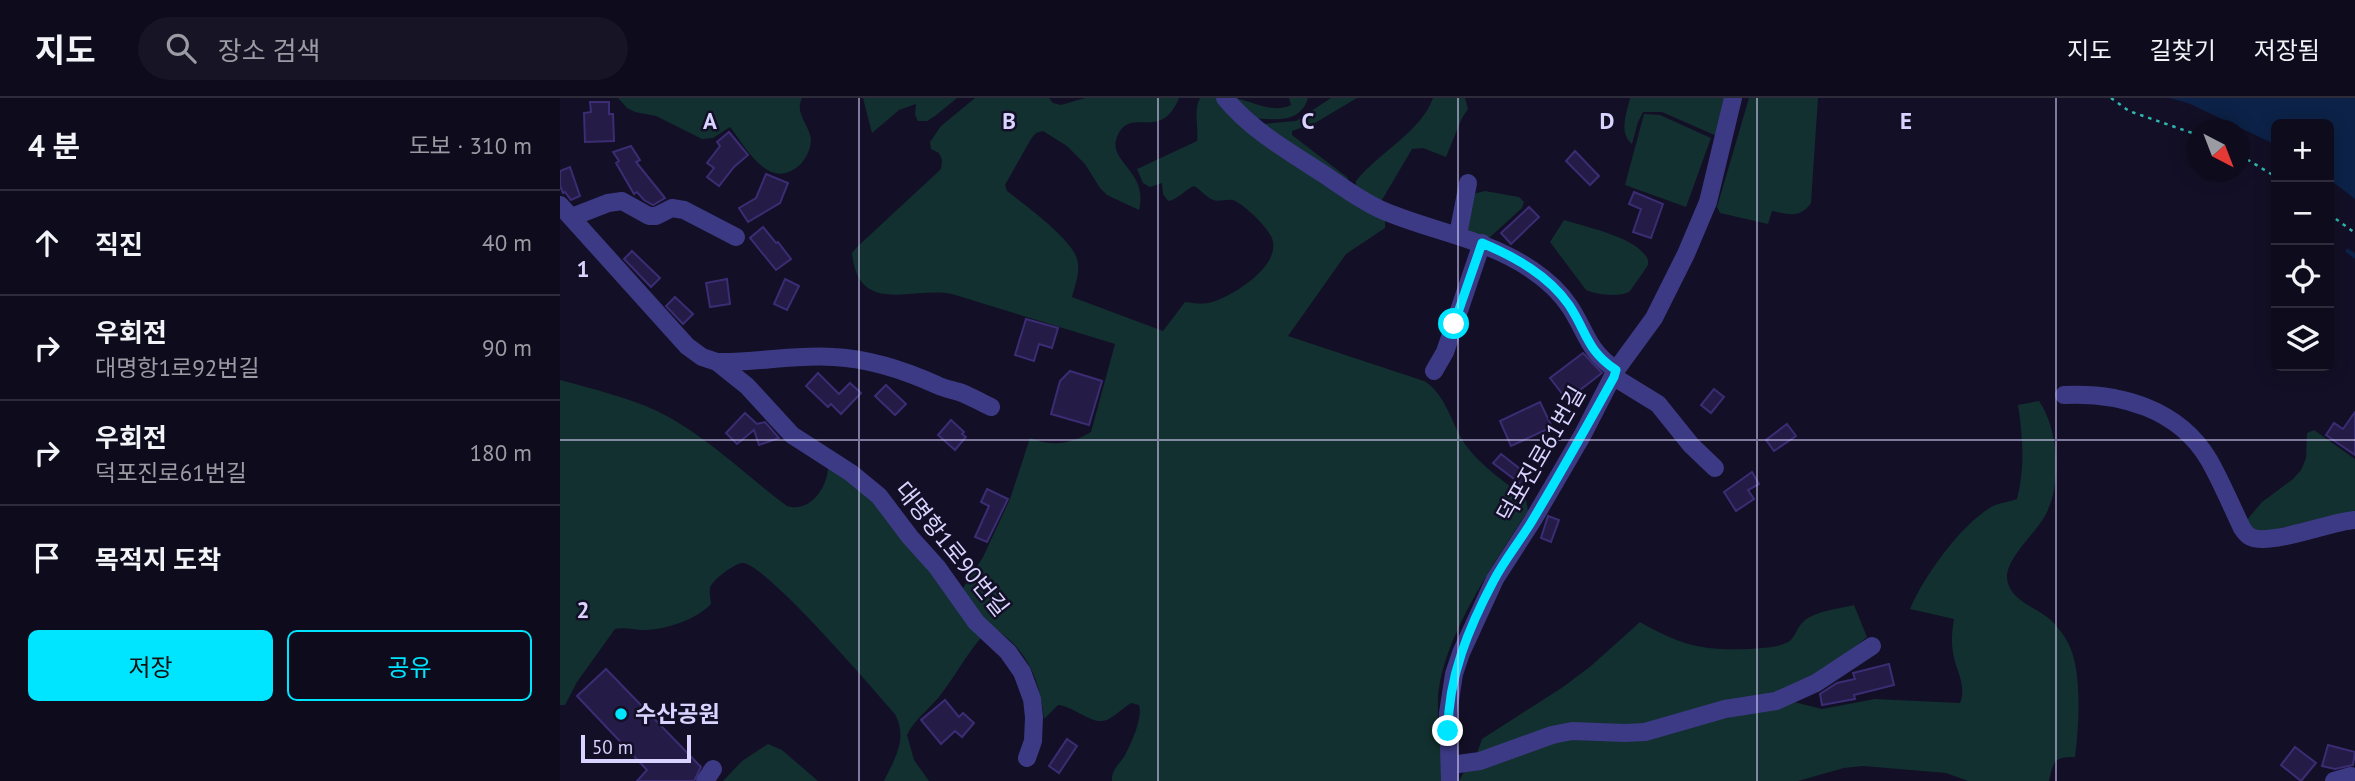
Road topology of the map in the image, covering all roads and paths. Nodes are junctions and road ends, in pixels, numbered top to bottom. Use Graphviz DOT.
graph roads {
  1 [pos="1224,98"];
  2 [pos="1733,98"];
  3 [pos="2111,98"];
  4 [pos="2187,131"];
  5 [pos="2250,162"];
  6 [pos="2271,174"];
  7 [pos="1468,183"];
  8 [pos="566,211"];
  9 [pos="2334,218"];
  10 [pos="2355,233"];
  11 [pos="1458,235"];
  12 [pos="736,237"];
  13 [pos="1482,243"];
  14 [pos="717,362"];
  15 [pos="1434,371"];
  16 [pos="1615,374"];
  17 [pos="2064,395"];
  18 [pos="991,407"];
  19 [pos="1715,468"];
  20 [pos="2355,520"];
  21 [pos="1872,646"];
  22 [pos="1027,758"];
  23 [pos="1450,773"];
  24 [pos="2355,777"];
  25 [pos="2334,781"];
  1 -- 11 [label="lane"];
  2 -- 16 [label="lane, 덕포진로61번길"];
  3 -- 4 [label="path"];
  5 -- 6 [label="path"];
  7 -- 11 [label="lane"];
  8 -- 12 [label="lane"];
  8 -- 14 [label="lane, 대명항1로90번길"];
  9 -- 10 [label="path"];
  11 -- 13 [label="lane"];
  13 -- 15 [label="lane"];
  13 -- 16 [label="lane"];
  14 -- 18 [label="lane"];
  14 -- 22 [label="lane, 대명항1로90번길"];
  16 -- 19 [label="lane"];
  16 -- 23 [label="lane, 덕포진로61번길"];
  17 -- 20 [label="lane"];
  21 -- 23 [label="lane, 덕포진로61번길"];
  24 -- 25 [label="lane"];
}
